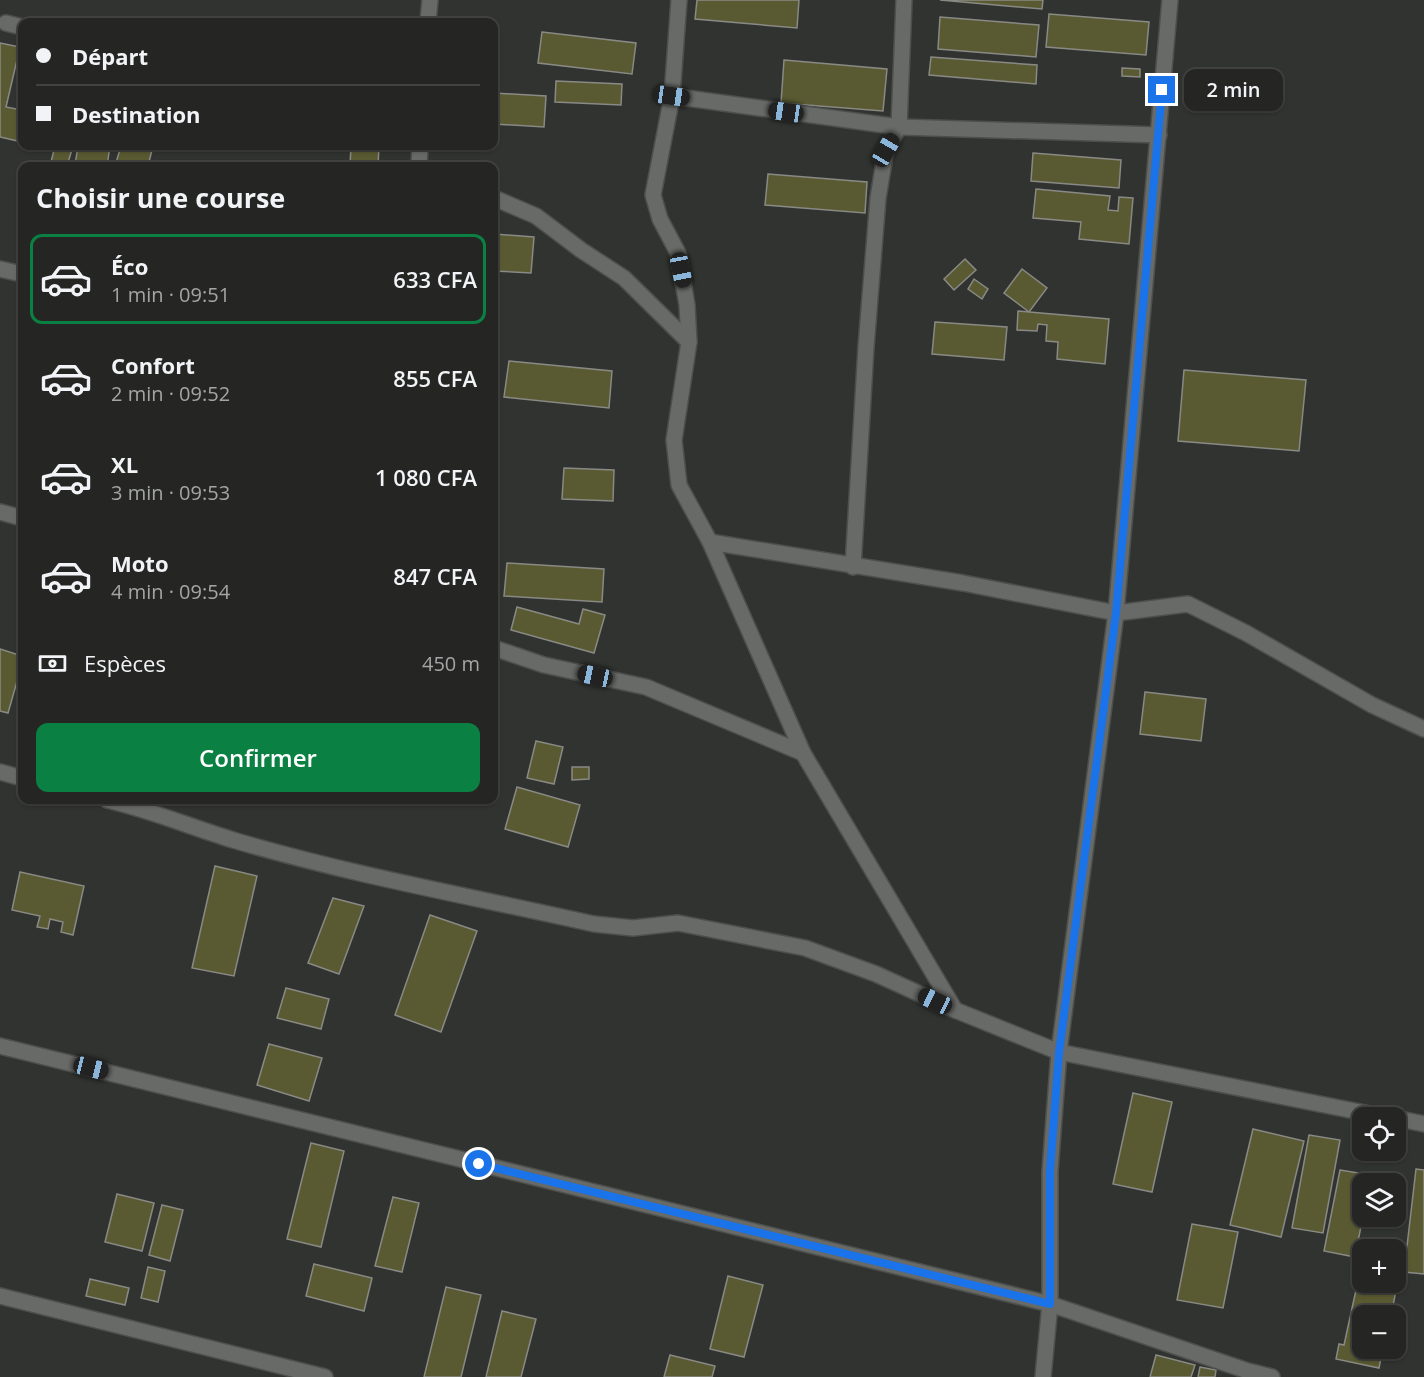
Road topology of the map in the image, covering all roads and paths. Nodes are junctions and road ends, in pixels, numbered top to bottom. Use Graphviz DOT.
graph roads {
  1 [pos="430,0"];
  2 [pos="679,0"];
  3 [pos="904,0"];
  4 [pos="1170,0"];
  5 [pos="428,18"];
  6 [pos="6,23"];
  7 [pos="18,26"];
  8 [pos="672,96"];
  9 [pos="899,127"];
  10 [pos="1158,135"];
  11 [pos="498,200"];
  12 [pos="0,269"];
  13 [pos="18,273"];
  14 [pos="689,342"];
  15 [pos="0,512"];
  16 [pos="18,517"];
  17 [pos="710,542"];
  18 [pos="853,567"];
  19 [pos="1116,613"];
  20 [pos="498,649"];
  21 [pos="1424,729"];
  22 [pos="803,753"];
  23 [pos="0,772"];
  24 [pos="18,777"];
  25 [pos="124,804"];
  26 [pos="955,1010"];
  27 [pos="0,1046"];
  28 [pos="1059,1053"];
  29 [pos="1352,1111"];
  30 [pos="1406,1120"];
  31 [pos="1424,1124"];
  32 [pos="0,1296"];
  33 [pos="1050,1304"];
  34 [pos="325,1377"];
  35 [pos="1043,1377"];
  36 [pos="1272,1377"];
  1 -- 5 [label="street"];
  2 -- 8 [label="street"];
  3 -- 9 [label="street"];
  4 -- 10 [label="street"];
  6 -- 7 [label="street"];
  8 -- 9 [label="street"];
  8 -- 14 [label="street"];
  9 -- 10 [label="street"];
  9 -- 18 [label="street"];
  10 -- 19 [label="street"];
  11 -- 14 [label="street"];
  12 -- 13 [label="street"];
  14 -- 17 [label="street"];
  15 -- 16 [label="street"];
  17 -- 18 [label="street"];
  17 -- 22 [label="street"];
  18 -- 19 [label="street"];
  19 -- 21 [label="street"];
  19 -- 28 [label="street"];
  20 -- 22 [label="street"];
  22 -- 26 [label="street"];
  23 -- 24 [label="street"];
  25 -- 26 [label="street"];
  26 -- 28 [label="street"];
  27 -- 33 [label="street"];
  28 -- 29 [label="street"];
  28 -- 33 [label="street"];
  30 -- 31 [label="street"];
  32 -- 34 [label="street"];
  33 -- 35 [label="street"];
  33 -- 36 [label="street"];
}
